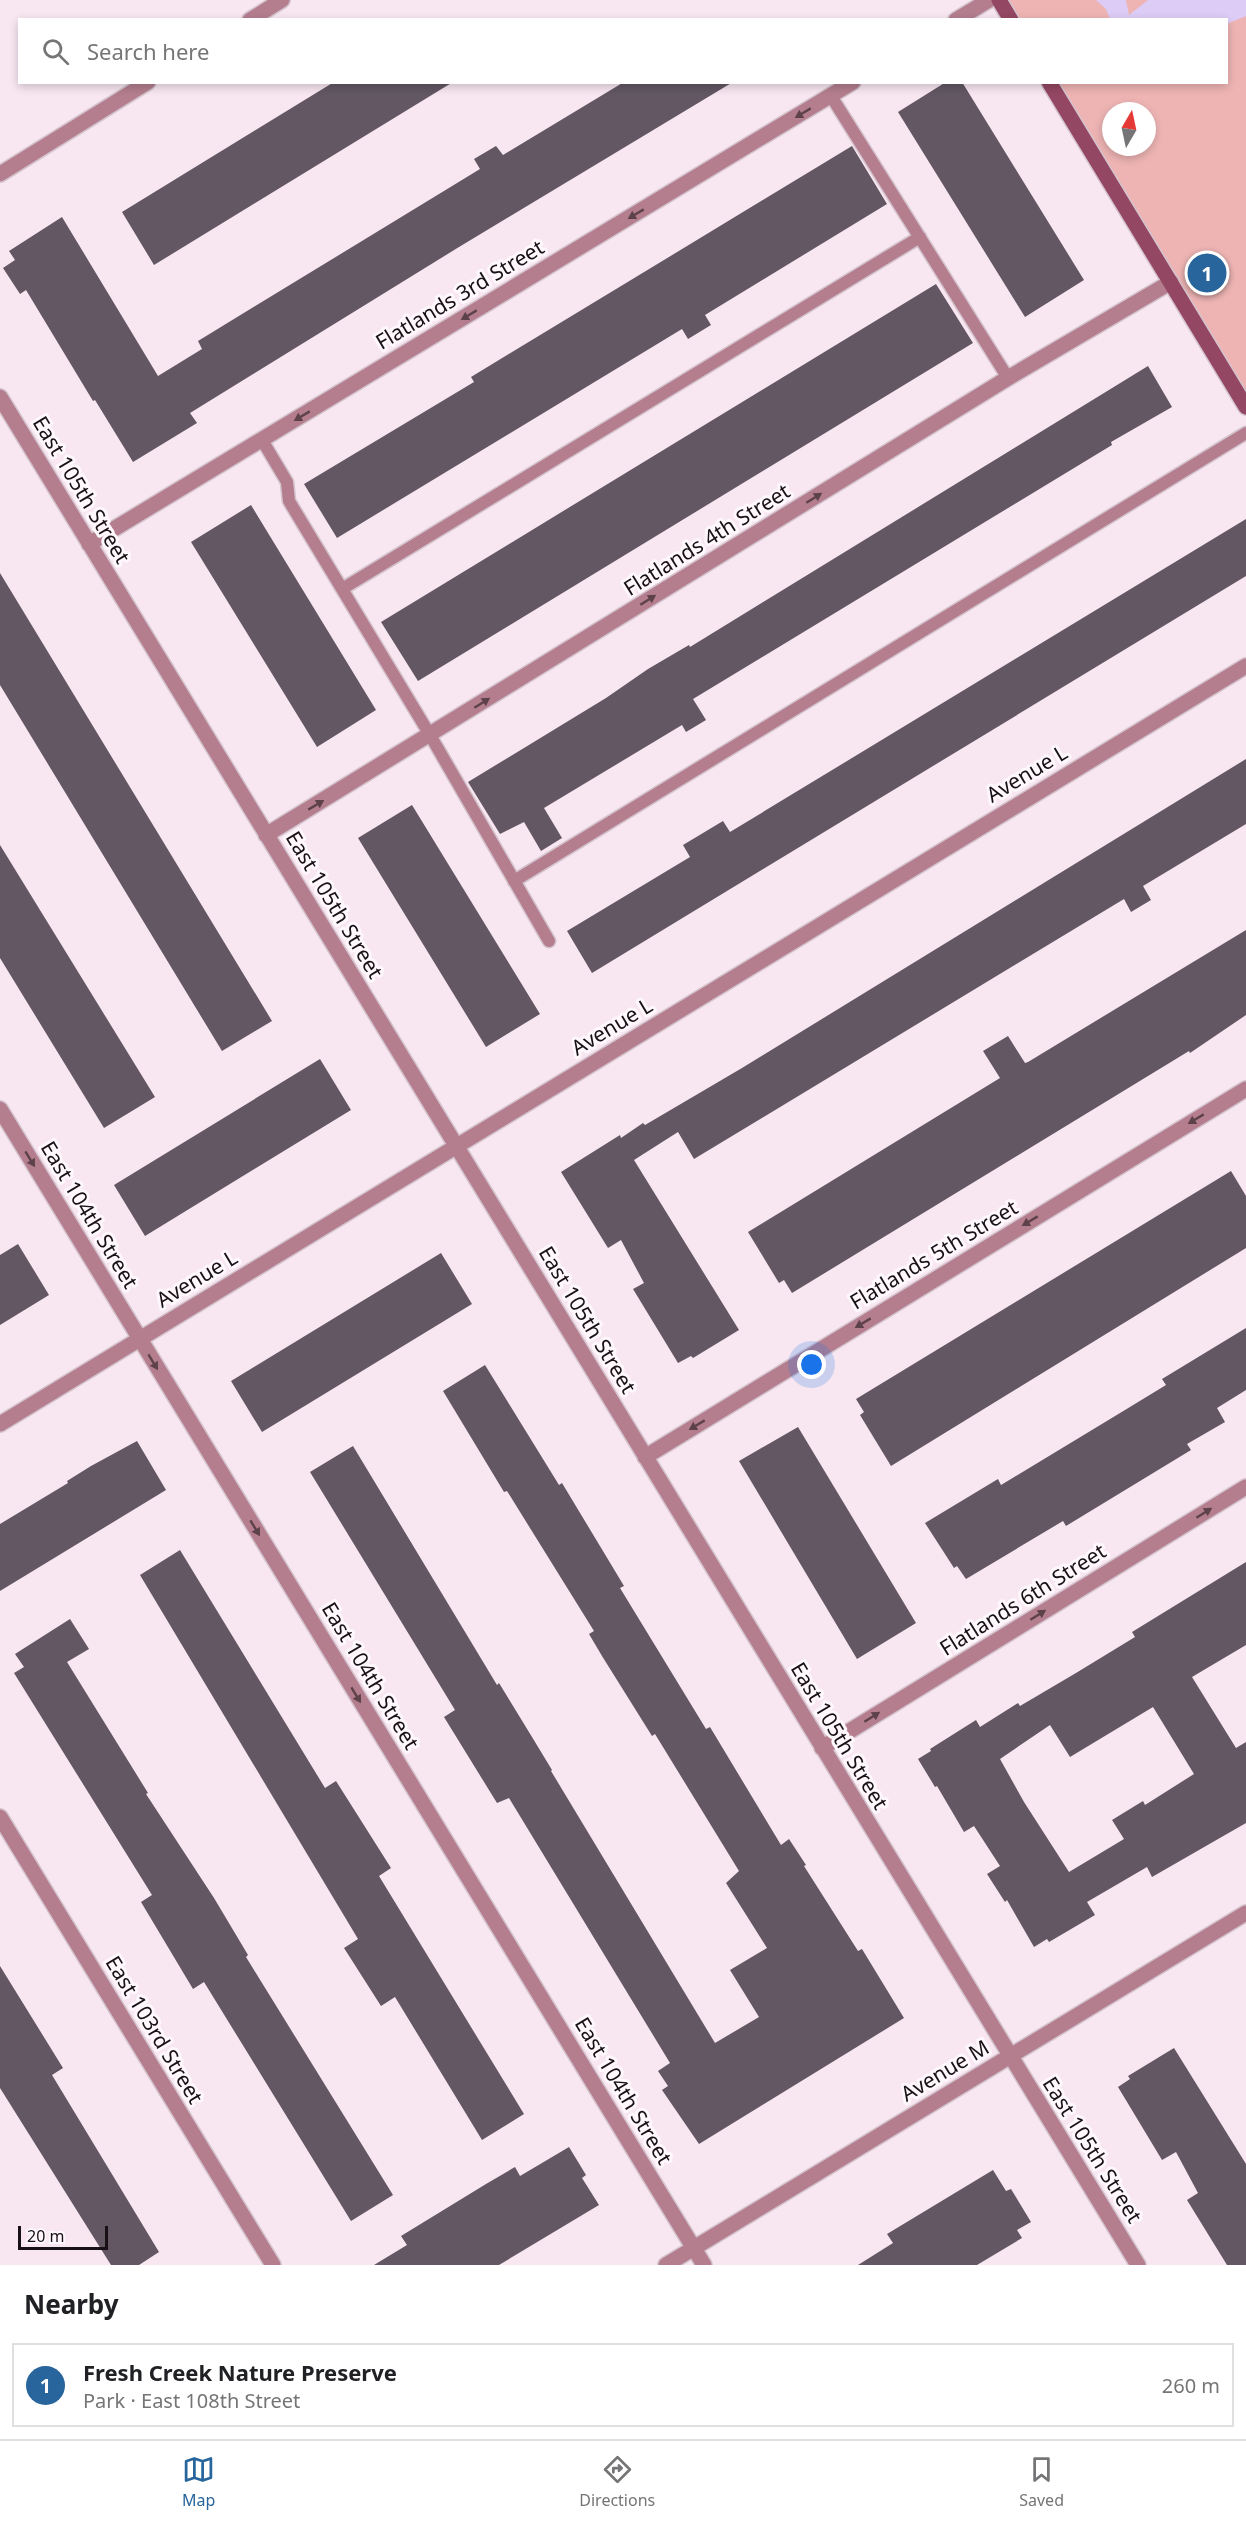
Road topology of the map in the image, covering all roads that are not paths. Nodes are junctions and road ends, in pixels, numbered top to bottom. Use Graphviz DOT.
graph roads {
  1 [pos="282,0"];
  2 [pos="989,0"];
  3 [pos="999,0"];
  4 [pos="253,18"];
  5 [pos="959,18"];
  6 [pos="1010,18"];
  7 [pos="145,84"];
  8 [pos="850,84"];
  9 [pos="1050,84"];
  10 [pos="831,96"];
  11 [pos="0,174"];
  12 [pos="920,237"];
  13 [pos="1171,282"];
  14 [pos="1008,378"];
  15 [pos="0,397"];
  16 [pos="1246,407"];
  17 [pos="1246,433"];
  18 [pos="262,440"];
  19 [pos="89,544"];
  20 [pos="342,589"];
  21 [pos="1246,666"];
  22 [pos="430,735"];
  23 [pos="266,835"];
  24 [pos="514,881"];
  25 [pos="549,941"];
  26 [pos="1246,1089"];
  27 [pos="0,1109"];
  28 [pos="456,1146"];
  29 [pos="139,1339"];
  30 [pos="0,1424"];
  31 [pos="645,1457"];
  32 [pos="1246,1487"];
  33 [pos="822,1748"];
  34 [pos="0,1817"];
  35 [pos="1246,1912"];
  36 [pos="1009,2056"];
  37 [pos="694,2248"];
  38 [pos="273,2265"];
  39 [pos="666,2265"];
  40 [pos="704,2265"];
  41 [pos="1138,2265"];
  1 -- 4 [label="street"];
  2 -- 5 [label="street"];
  3 -- 6 [label="street"];
  7 -- 11 [label="street"];
  8 -- 10 [label="street, Flatlands 3rd Street"];
  9 -- 13 [label="street"];
  10 -- 12 [label="lane"];
  10 -- 18 [label="street, Flatlands 3rd Street, one-way"];
  12 -- 14 [label="lane"];
  12 -- 20 [label="lane"];
  13 -- 14 [label="street, Flatlands 4th Street"];
  13 -- 16 [label="street"];
  22 -- 14 [label="street, Flatlands 4th Street, one-way"];
  15 -- 19 [label="street, East 105th Street"];
  17 -- 24 [label="lane"];
  18 -- 19 [label="street, Flatlands 3rd Street"];
  18 -- 20 [label="lane"];
  19 -- 23 [label="street, East 105th Street"];
  20 -- 22 [label="lane"];
  21 -- 28 [label="street, Avenue L"];
  23 -- 22 [label="street, Flatlands 4th Street, one-way"];
  22 -- 24 [label="lane"];
  23 -- 28 [label="street, East 105th Street"];
  24 -- 25 [label="lane"];
  26 -- 31 [label="street, Flatlands 5th Street, one-way"];
  27 -- 29 [label="street, East 104th Street, one-way"];
  28 -- 29 [label="street, Avenue L"];
  28 -- 31 [label="street, East 105th Street"];
  29 -- 30 [label="street, Avenue L"];
  29 -- 37 [label="street, East 104th Street, one-way"];
  31 -- 33 [label="street, East 105th Street"];
  33 -- 32 [label="street, Flatlands 6th Street, one-way"];
  33 -- 36 [label="street, East 105th Street"];
  34 -- 38 [label="street, East 103rd Street"];
  35 -- 36 [label="street, Avenue M"];
  36 -- 37 [label="street, Avenue M"];
  36 -- 41 [label="street, East 105th Street"];
  37 -- 39 [label="street, Avenue M"];
  37 -- 40 [label="street, East 104th Street"];
}
